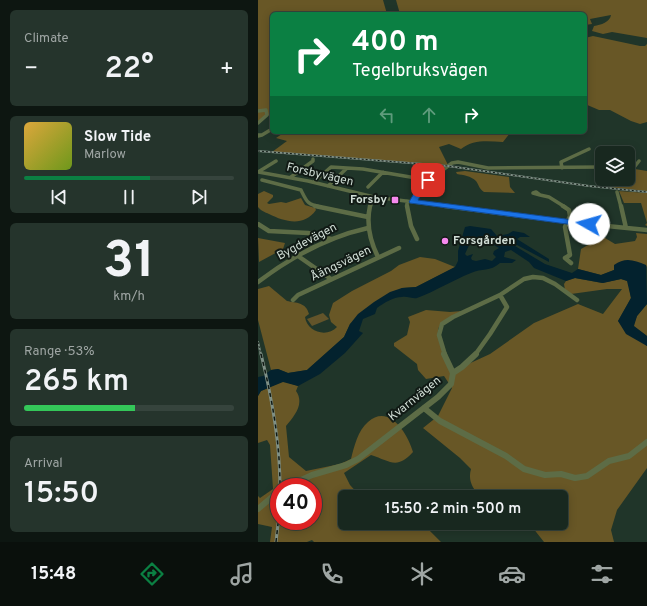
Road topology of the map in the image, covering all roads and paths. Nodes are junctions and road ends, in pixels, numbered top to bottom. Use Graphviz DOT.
graph roads {
  1 [pos="258,110"];
  2 [pos="266,110"];
  3 [pos="270,110"];
  4 [pos="258,123"];
  5 [pos="270,131"];
  6 [pos="259,136"];
  7 [pos="588,149"];
  8 [pos="313,159"];
  9 [pos="276,161"];
  10 [pos="639,161"];
  11 [pos="636,166"];
  12 [pos="595,167"];
  13 [pos="562,168"];
  14 [pos="346,169"];
  15 [pos="258,172"];
  16 [pos="383,172"];
  17 [pos="269,174"];
  18 [pos="291,177"];
  19 [pos="428,180"];
  20 [pos="260,182"];
  21 [pos="314,182"];
  22 [pos="328,186"];
  23 [pos="368,187"];
  24 [pos="617,192"];
  25 [pos="540,195"];
  26 [pos="374,197"];
  27 [pos="408,201"];
  28 [pos="413,202"];
  29 [pos="368,217"];
  30 [pos="568,222"];
  31 [pos="258,224"];
  32 [pos="368,228"];
  33 [pos="626,228"];
  34 [pos="647,230"];
  35 [pos="331,239"];
  36 [pos="417,239"];
  37 [pos="399,248"];
  38 [pos="298,256"];
  39 [pos="378,257"];
  40 [pos="571,263"];
  41 [pos="331,279"];
  42 [pos="258,282"];
  43 [pos="500,295"];
  44 [pos="293,300"];
  45 [pos="577,300"];
  46 [pos="452,373"];
  47 [pos="424,408"];
  48 [pos="647,442"];
  49 [pos="304,478"];
  50 [pos="270,499"];
  51 [pos="258,509"];
  1 -- 2 [label="street"];
  2 -- 3 [label="street"];
  2 -- 4 [label="street"];
  5 -- 6 [label="street"];
  7 -- 13 [label="street"];
  8 -- 18 [label="street"];
  9 -- 15 [label="street"];
  10 -- 11 [label="street"];
  12 -- 13 [label="street"];
  13 -- 19 [label="street"];
  14 -- 16 [label="street"];
  14 -- 21 [label="street"];
  14 -- 22 [label="street"];
  15 -- 17 [label="street, Forsbyvägen"];
  16 -- 19 [label="street"];
  16 -- 23 [label="street"];
  17 -- 18 [label="street, Forsbyvägen"];
  17 -- 20 [label="street"];
  18 -- 21 [label="street, Forsbyvägen"];
  19 -- 28 [label="street"];
  20 -- 29 [label="street"];
  21 -- 22 [label="street, Forsbyvägen"];
  22 -- 26 [label="street, Forsbyvägen"];
  24 -- 33 [label="street"];
  25 -- 30 [label="street"];
  26 -- 27 [label="street, Forsbyvägen"];
  26 -- 29 [label="street"];
  27 -- 28 [label="street, Forsbyvägen"];
  27 -- 36 [label="street"];
  28 -- 30 [label="street, Forsbyvägen"];
  29 -- 32 [label="street"];
  30 -- 33 [label="street, Forsbyvägen"];
  30 -- 40 [label="street"];
  31 -- 35 [label="street"];
  32 -- 35 [label="street, Bygdevägen"];
  32 -- 39 [label="street"];
  33 -- 34 [label="street, Forsbyvägen"];
  35 -- 38 [label="street, Bygdevägen"];
  37 -- 39 [label="street, Åängsvägen"];
  38 -- 41 [label="street"];
  38 -- 42 [label="street, Bygdevägen"];
  39 -- 41 [label="street, Åängsvägen"];
  41 -- 44 [label="street, Åängsvägen"];
  43 -- 45 [label="street, Kvarnvägen"];
  43 -- 46 [label="street"];
  43 -- 46 [label="street, Kvarnvägen"];
  46 -- 47 [label="street, Kvarnvägen"];
  47 -- 48 [label="street"];
  47 -- 49 [label="street, Kvarnvägen"];
  50 -- 51 [label="street"];
}
